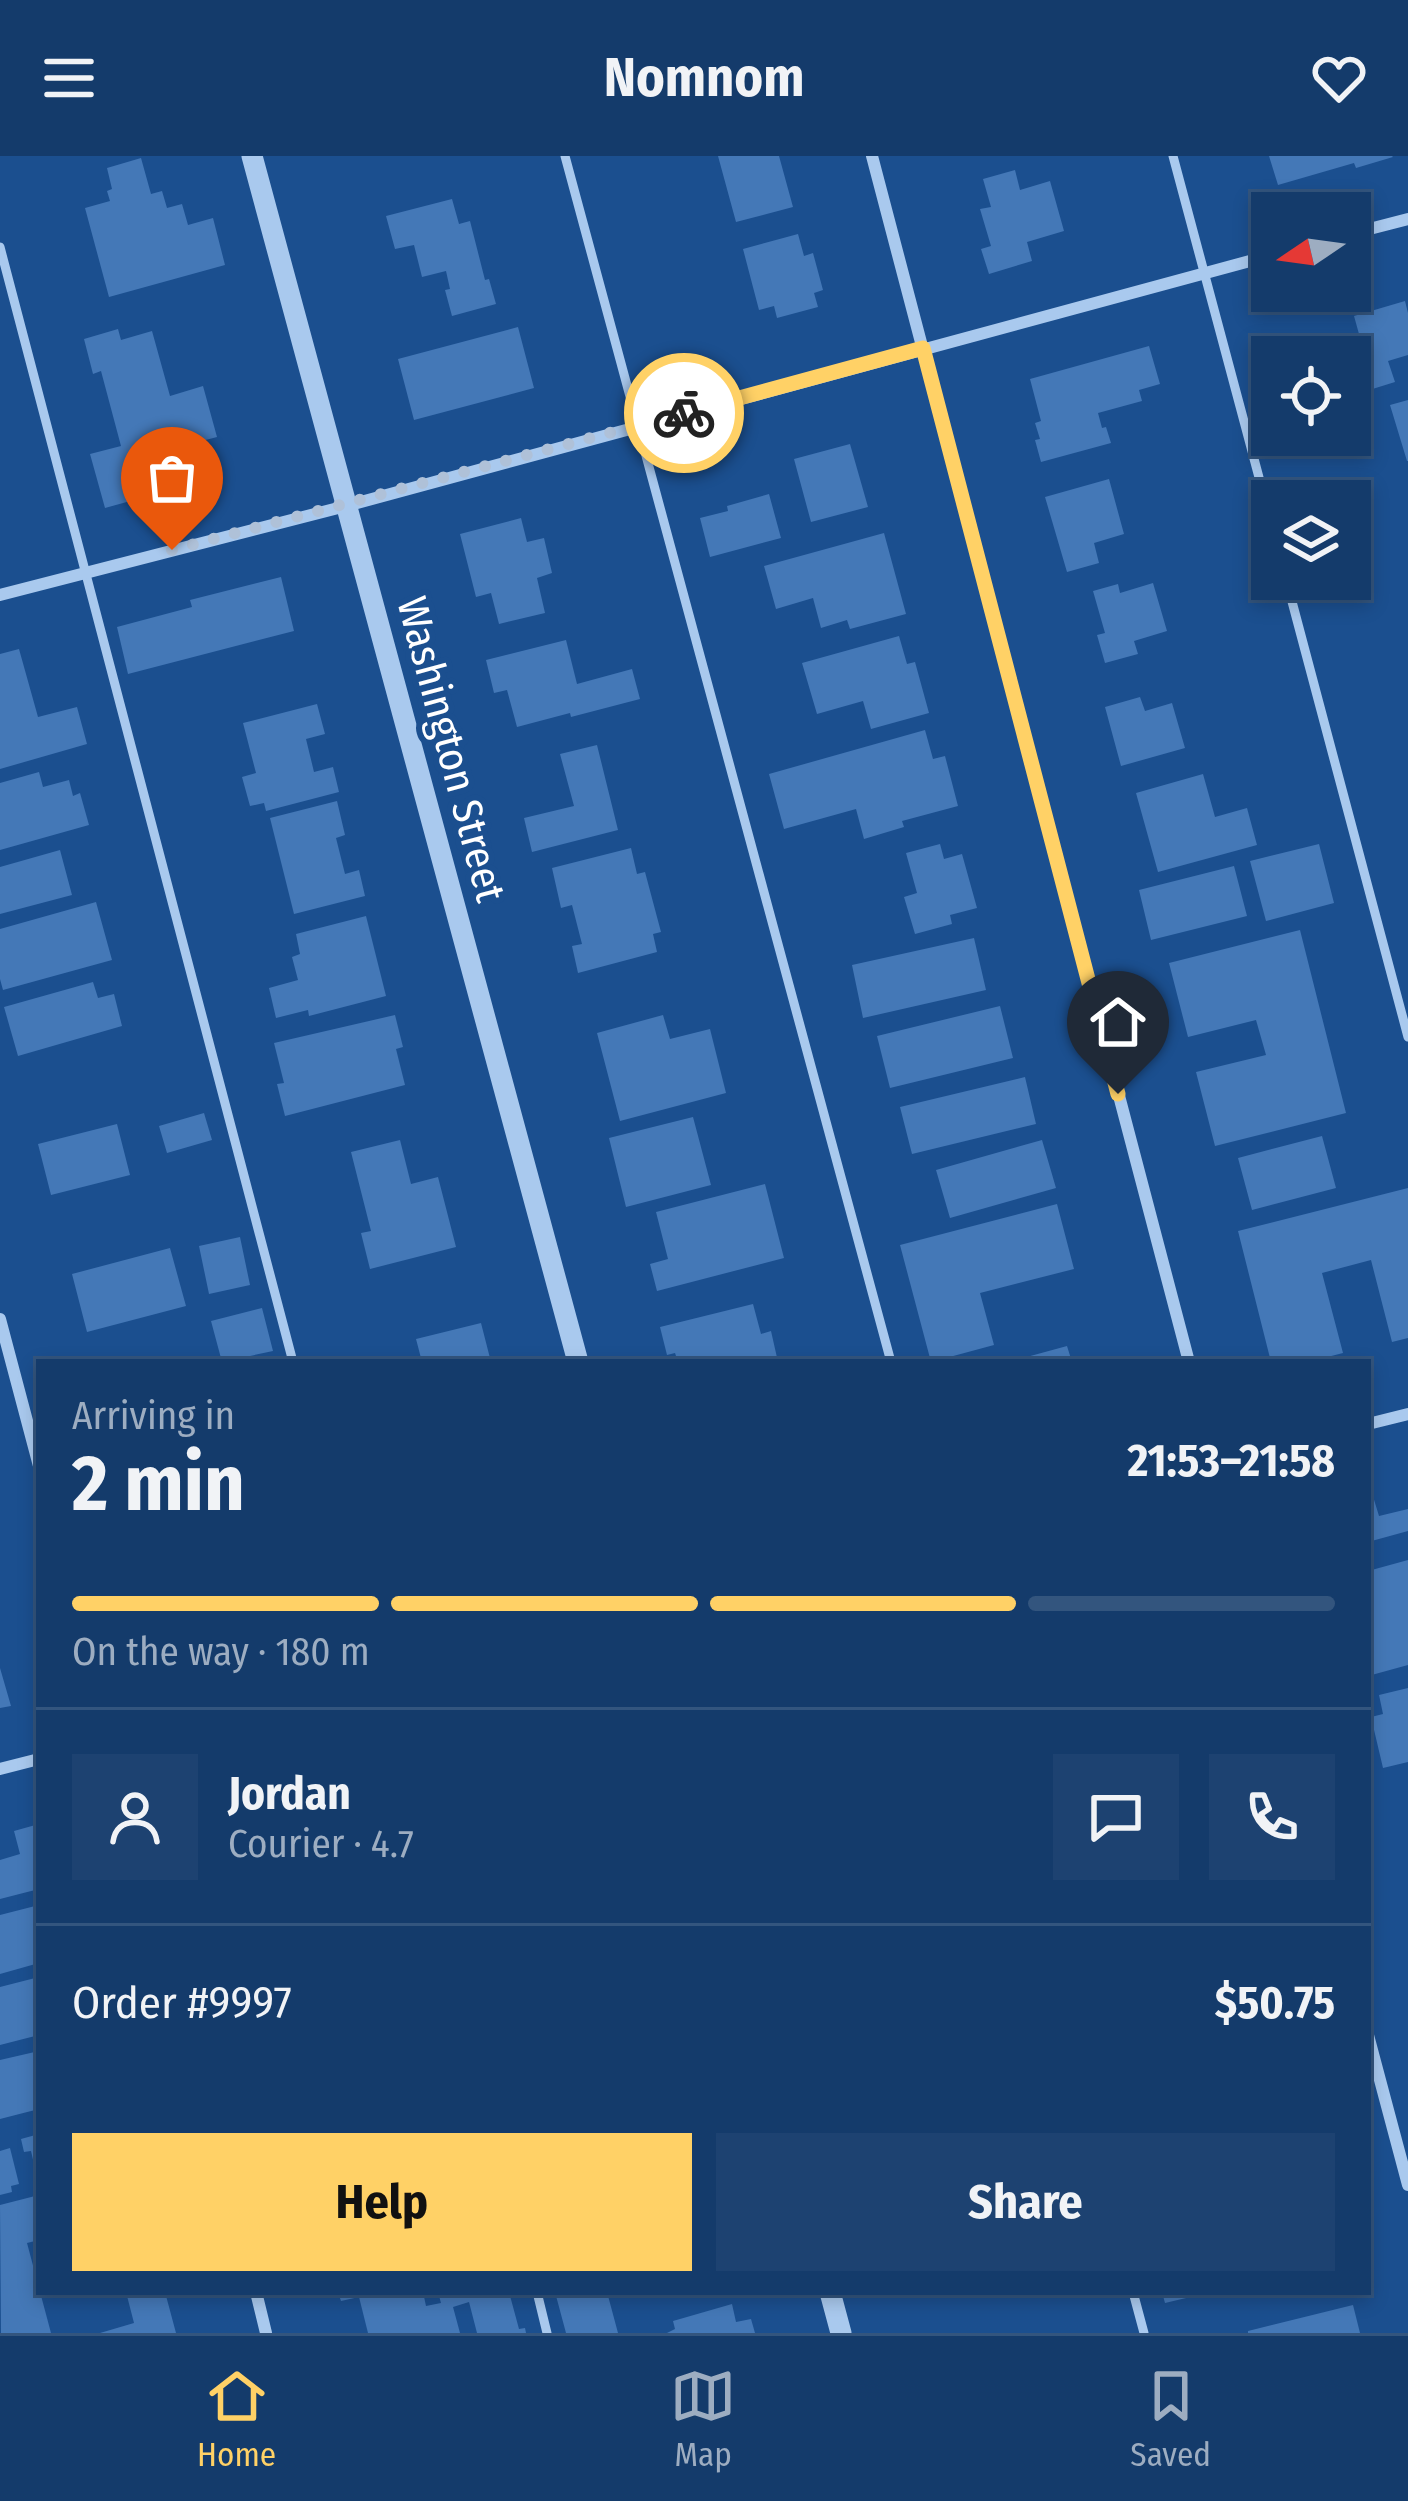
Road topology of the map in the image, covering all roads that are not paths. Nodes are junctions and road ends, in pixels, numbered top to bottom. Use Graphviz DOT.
graph roads {
  1 [pos="252,156"];
  2 [pos="565,156"];
  3 [pos="872,156"];
  4 [pos="1173,156"];
  5 [pos="1408,218"];
  6 [pos="1371,228"];
  7 [pos="0,247"];
  8 [pos="1251,261"];
  9 [pos="1204,273"];
  10 [pos="923,348"];
  11 [pos="637,426"];
  12 [pos="1260,480"];
  13 [pos="346,506"];
  14 [pos="85,572"];
  15 [pos="0,595"];
  16 [pos="1292,600"];
  17 [pos="1408,1036"];
  18 [pos="0,1319"];
  19 [pos="292,1359"];
  20 [pos="577,1359"];
  21 [pos="890,1359"];
  22 [pos="1188,1359"];
  23 [pos="1408,1414"];
  24 [pos="1371,1423"];
  25 [pos="36,1455"];
  26 [pos="36,1760"];
  27 [pos="0,1768"];
  28 [pos="1371,2047"];
  29 [pos="1408,2185"];
  30 [pos="257,2295"];
  31 [pos="538,2295"];
  32 [pos="831,2295"];
  33 [pos="1134,2295"];
  34 [pos="266,2333"];
  35 [pos="548,2333"];
  36 [pos="841,2333"];
  37 [pos="1144,2333"];
  1 -- 13 [label="street, Washington Street"];
  2 -- 11 [label="lane"];
  3 -- 10 [label="street"];
  4 -- 9 [label="lane"];
  5 -- 6 [label="street"];
  7 -- 14 [label="lane"];
  8 -- 9 [label="street"];
  9 -- 10 [label="street"];
  9 -- 12 [label="lane"];
  10 -- 11 [label="street"];
  10 -- 22 [label="street"];
  11 -- 13 [label="street"];
  11 -- 21 [label="lane"];
  13 -- 14 [label="street"];
  13 -- 20 [label="street, Washington Street"];
  14 -- 15 [label="street"];
  14 -- 19 [label="lane"];
  16 -- 17 [label="lane"];
  18 -- 25 [label="street"];
  23 -- 24 [label="street"];
  26 -- 27 [label="street"];
  28 -- 29 [label="street"];
  30 -- 34 [label="street"];
  31 -- 35 [label="lane"];
  32 -- 36 [label="street"];
  33 -- 37 [label="lane"];
}
